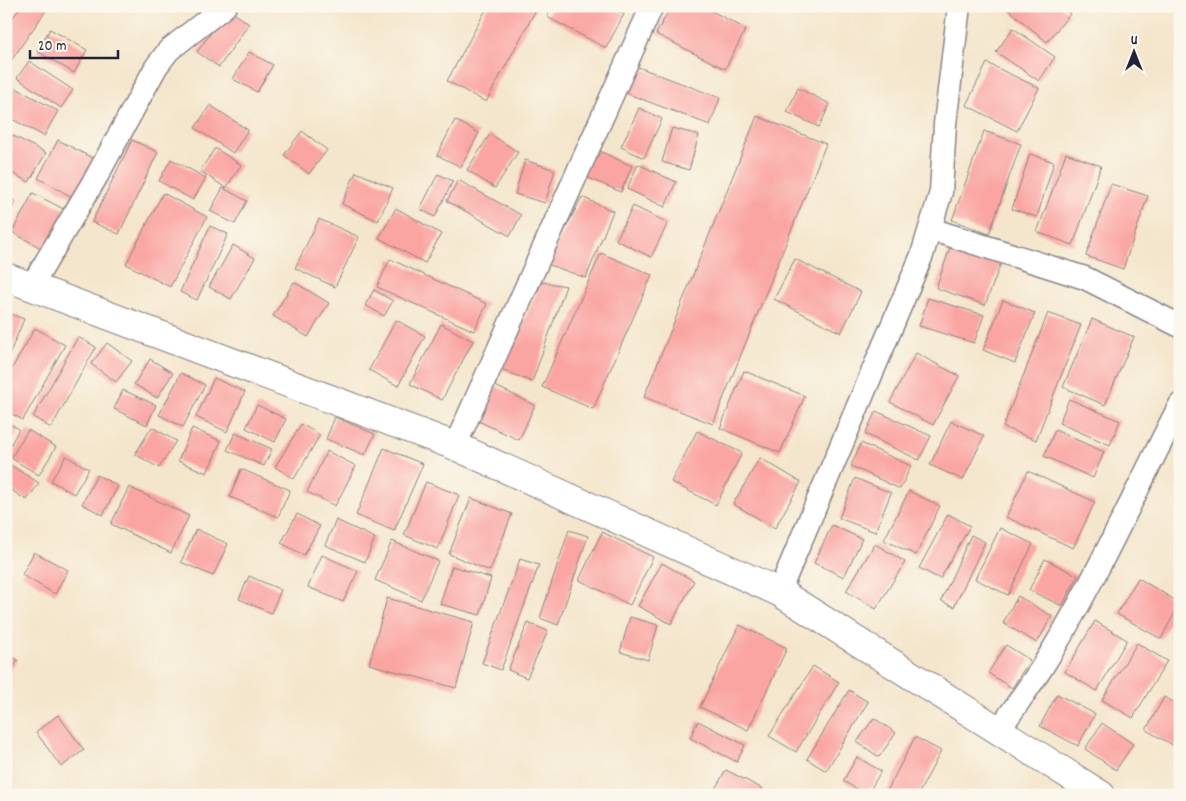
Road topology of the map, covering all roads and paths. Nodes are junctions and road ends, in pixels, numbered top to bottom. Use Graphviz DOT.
graph roads {
  1 [pos="225,6"];
  2 [pos="652,6"];
  3 [pos="958,6"];
  4 [pos="930,229"];
  5 [pos="6,277"];
  6 [pos="31,287"];
  7 [pos="1180,326"];
  8 [pos="1180,405"];
  9 [pos="454,446"];
  10 [pos="779,592"];
  11 [pos="998,732"];
  12 [pos="1101,795"];
  1 -- 6 [label="street"];
  2 -- 9 [label="street"];
  3 -- 4 [label="street"];
  4 -- 7 [label="street"];
  4 -- 10 [label="street"];
  5 -- 6 [label="main road"];
  6 -- 9 [label="main road"];
  8 -- 11 [label="street"];
  9 -- 10 [label="main road"];
  10 -- 11 [label="main road"];
  11 -- 12 [label="main road"];
}
